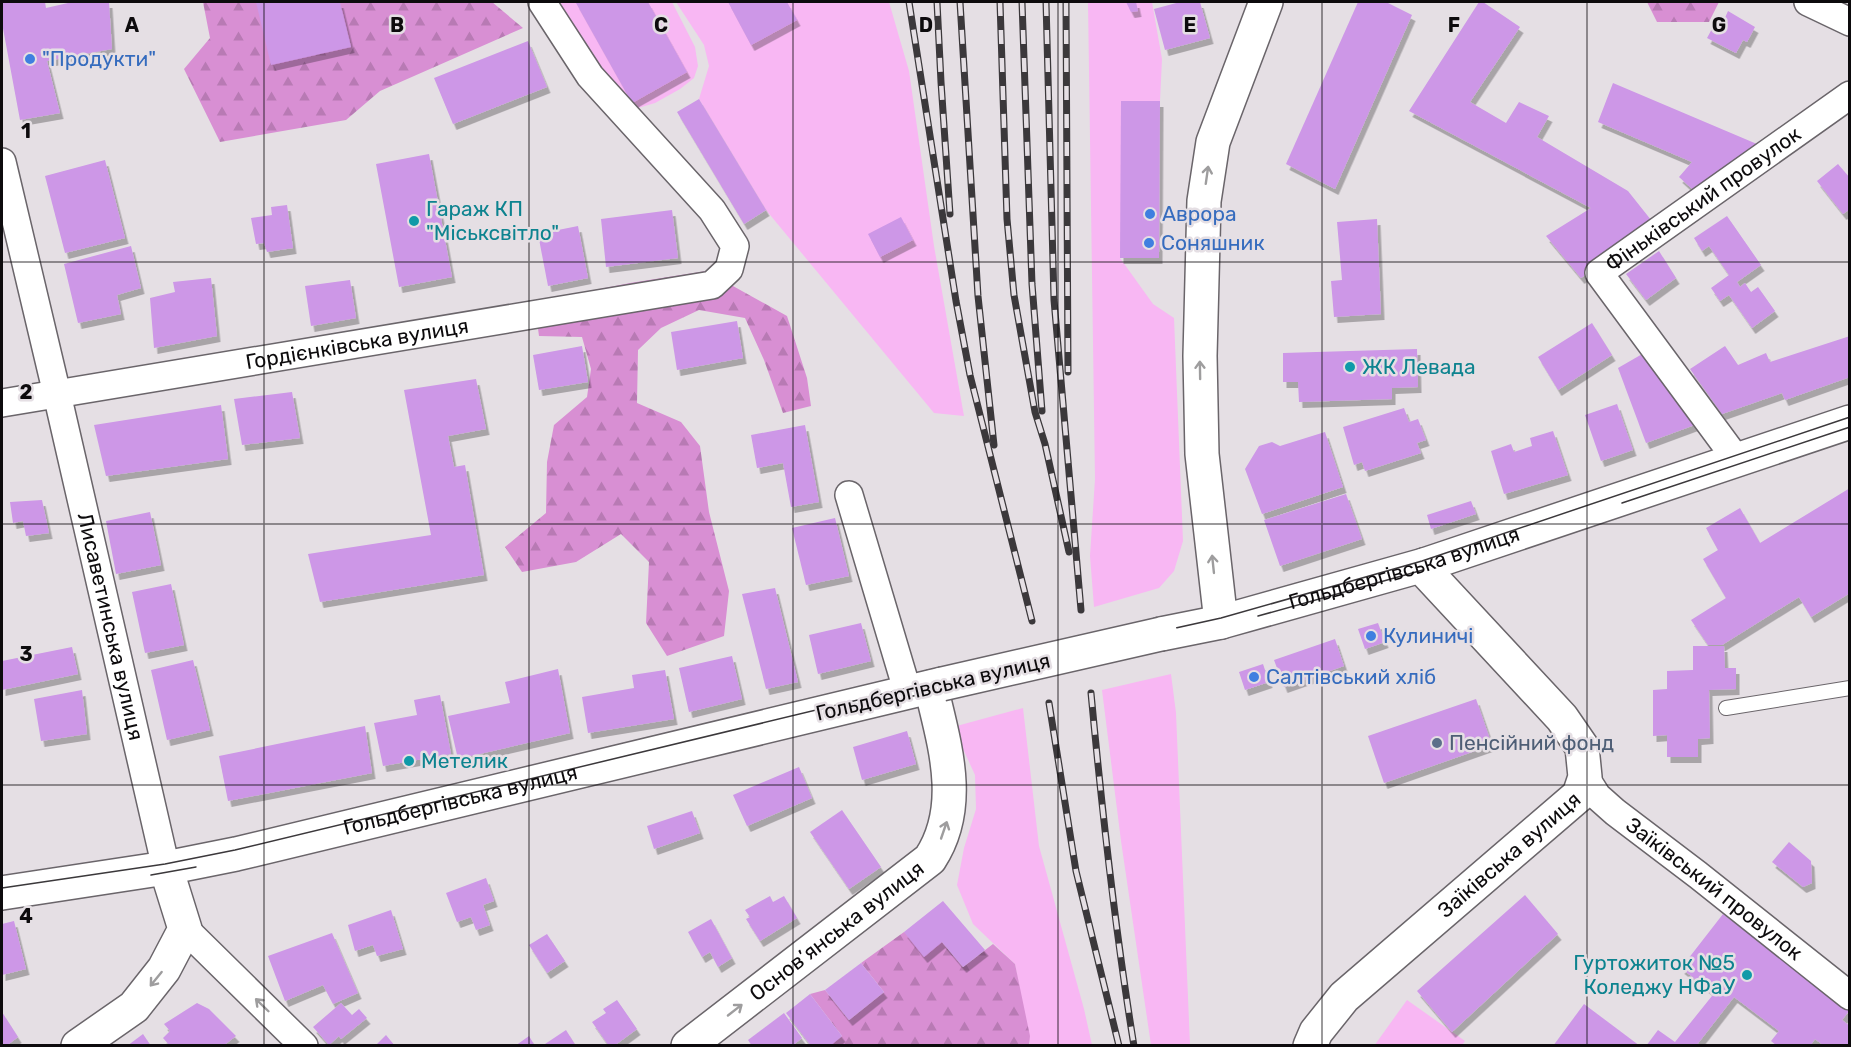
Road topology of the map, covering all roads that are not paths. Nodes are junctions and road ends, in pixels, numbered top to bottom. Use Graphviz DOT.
graph roads {
  1 [pos="542,2"];
  2 [pos="1808,2"];
  3 [pos="1259,4"];
  4 [pos="1850,22"];
  5 [pos="1850,95"];
  6 [pos="2,162"];
  7 [pos="57,394"];
  8 [pos="2,403"];
  9 [pos="1850,422"];
  10 [pos="1737,459"];
  11 [pos="849,495"];
  12 [pos="1424,565"];
  13 [pos="1221,622"];
  14 [pos="927,688"];
  15 [pos="1850,688"];
  16 [pos="1726,708"];
  17 [pos="1585,777"];
  18 [pos="166,868"];
  19 [pos="2,893"];
  20 [pos="185,929"];
  21 [pos="1850,996"];
  22 [pos="78,1046"];
  23 [pos="304,1046"];
  24 [pos="688,1046"];
  25 [pos="1310,1046"];
  1 -- 7 [label="street, Гордієнківська вулиця"];
  2 -- 4 [label="street"];
  13 -- 3 [label="street, one-way"];
  5 -- 10 [label="street, Фіньківський провулок"];
  6 -- 7 [label="street, Лисаветинська вулиця"];
  7 -- 8 [label="street, Гордієнківська вулиця"];
  7 -- 18 [label="street, Лисаветинська вулиця"];
  9 -- 10 [label="street, Гольдбергівська вулиця"];
  10 -- 12 [label="street, Гольдбергівська вулиця"];
  11 -- 14 [label="street"];
  12 -- 13 [label="street, Гольдбергівська вулиця"];
  12 -- 17 [label="street, Заїківська вулиця"];
  13 -- 14 [label="street, Гольдбергівська вулиця, bridge"];
  14 -- 18 [label="street, Гольдбергівська вулиця"];
  24 -- 14 [label="street, Основ’янська вулиця, one-way"];
  15 -- 16 [label="lane"];
  17 -- 21 [label="street, Заїківський провулок"];
  17 -- 25 [label="street, Заїківська вулиця"];
  18 -- 19 [label="street, Гольдбергівська вулиця"];
  18 -- 20 [label="street, Лисаветинська вулиця"];
  20 -- 22 [label="street, one-way"];
  23 -- 20 [label="street, Лисаветинська вулиця, one-way"];
}
